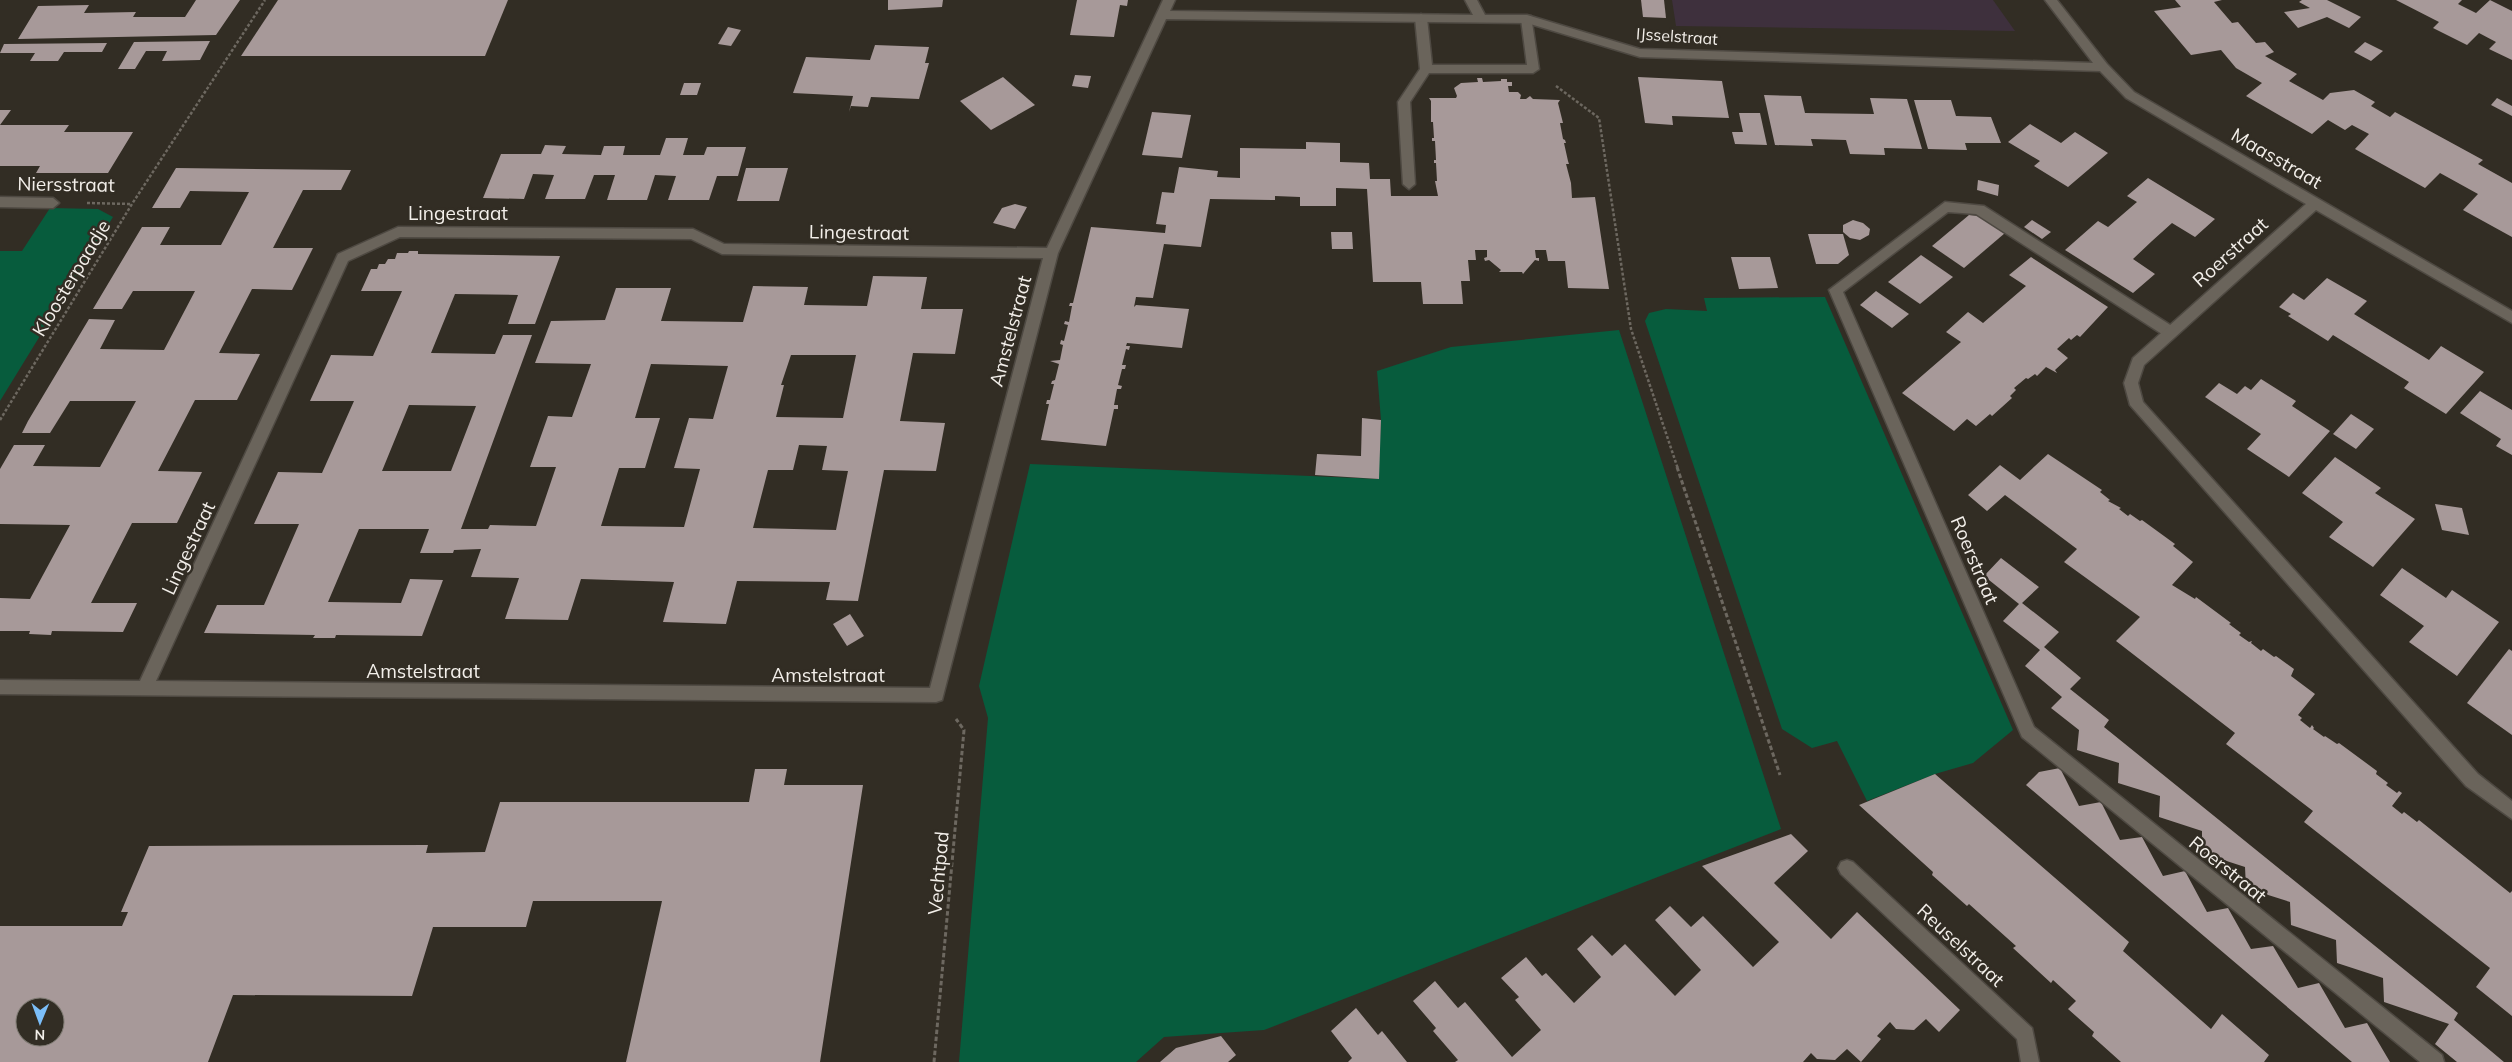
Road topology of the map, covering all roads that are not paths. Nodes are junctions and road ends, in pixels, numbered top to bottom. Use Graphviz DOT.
graph roads {
  1 [pos="1169,0"];
  2 [pos="1471,0"];
  3 [pos="2051,0"];
  4 [pos="1162,15"];
  5 [pos="1420,18"];
  6 [pos="1481,19"];
  7 [pos="1527,19"];
  8 [pos="2103,67"];
  9 [pos="1426,69"];
  10 [pos="1409,184"];
  11 [pos="0,202"];
  12 [pos="2316,202"];
  13 [pos="53,203"];
  14 [pos="1051,254"];
  15 [pos="2512,318"];
  16 [pos="2170,332"];
  17 [pos="0,688"];
  18 [pos="144,689"];
  19 [pos="2512,811"];
  20 [pos="1847,868"];
  21 [pos="2030,1062"];
  22 [pos="2435,1062"];
  1 -- 4 [label="street, Amstelstraat"];
  2 -- 6 [label="street"];
  3 -- 8 [label="street, Maasstraat"];
  4 -- 5 [label="street, IJsselstraat"];
  4 -- 14 [label="street, Amstelstraat"];
  5 -- 6 [label="street, IJsselstraat"];
  5 -- 9 [label="street"];
  6 -- 7 [label="street, IJsselstraat"];
  7 -- 8 [label="street, IJsselstraat"];
  7 -- 9 [label="street"];
  8 -- 12 [label="street, Maasstraat"];
  9 -- 10 [label="street"];
  11 -- 13 [label="street, Niersstraat"];
  12 -- 15 [label="street, Maasstraat"];
  12 -- 16 [label="street, Roerstraat"];
  14 -- 18 [label="street, Lingestraat"];
  14 -- 18 [label="street, Amstelstraat"];
  16 -- 19 [label="street, Roerstraat"];
  16 -- 22 [label="street, Roerstraat"];
  17 -- 18 [label="street, Amstelstraat"];
  20 -- 21 [label="street, Reuselstraat"];
}
